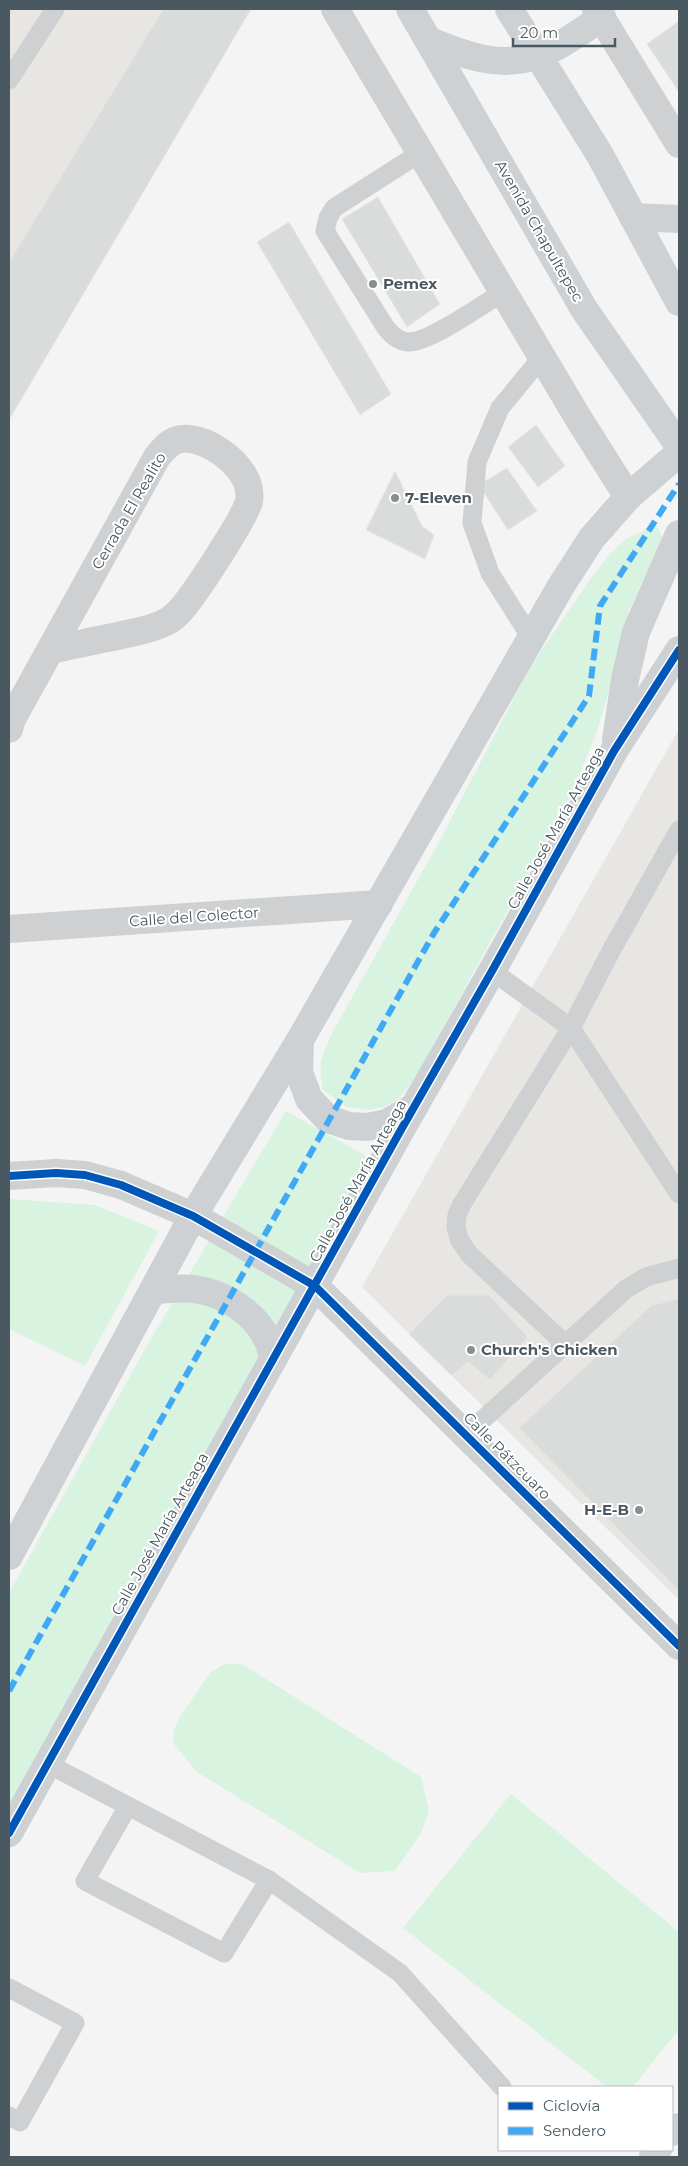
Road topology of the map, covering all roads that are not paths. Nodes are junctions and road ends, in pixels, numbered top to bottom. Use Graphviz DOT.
graph roads {
  1 [pos="56,9"];
  2 [pos="334,9"];
  3 [pos="410,9"];
  4 [pos="509,9"];
  5 [pos="599,13"];
  6 [pos="430,41"];
  7 [pos="539,56"];
  8 [pos="9,80"];
  9 [pos="679,144"];
  10 [pos="420,153"];
  11 [pos="633,217"];
  12 [pos="679,219"];
  13 [pos="504,292"];
  14 [pos="679,302"];
  15 [pos="542,357"];
  16 [pos="679,446"];
  17 [pos="679,453"];
  18 [pos="628,497"];
  19 [pos="679,534"];
  20 [pos="531,638"];
  21 [pos="51,650"];
  22 [pos="678,654"];
  23 [pos="9,728"];
  24 [pos="614,752"];
  25 [pos="679,830"];
  26 [pos="379,904"];
  27 [pos="9,930"];
  28 [pos="492,972"];
  29 [pos="571,1028"];
  30 [pos="300,1040"];
  31 [pos="415,1106"];
  32 [pos="9,1176"];
  33 [pos="679,1194"];
  34 [pos="194,1216"];
  35 [pos="679,1268"];
  36 [pos="315,1286"];
  37 [pos="154,1290"];
  38 [pos="565,1344"];
  39 [pos="273,1360"];
  40 [pos="466,1434"];
  41 [pos="9,1556"];
  42 [pos="679,1646"];
  43 [pos="48,1764"];
  44 [pos="128,1806"];
  45 [pos="9,1833"];
  46 [pos="269,1880"];
  47 [pos="9,1988"];
  48 [pos="501,2086"];
  49 [pos="9,2116"];
  1 -- 8 [label="lane"];
  2 -- 10 [label="street"];
  3 -- 6 [label="street, Avenida Chapultepec"];
  4 -- 7 [label="street"];
  5 -- 7 [label="street"];
  5 -- 9 [label="street"];
  6 -- 7 [label="street"];
  6 -- 16 [label="street, Avenida Chapultepec"];
  7 -- 11 [label="street"];
  10 -- 13 [label="street"];
  10 -- 13 [label="lane"];
  11 -- 12 [label="street"];
  11 -- 14 [label="street"];
  13 -- 15 [label="street"];
  15 -- 18 [label="street"];
  15 -- 20 [label="lane"];
  17 -- 18 [label="street"];
  18 -- 20 [label="street"];
  19 -- 24 [label="street"];
  20 -- 26 [label="street"];
  21 -- 21 [label="street, Cerrada El Realito"];
  21 -- 23 [label="street, Cerrada El Realito"];
  22 -- 24 [label="street, Calle José María Arteaga"];
  24 -- 28 [label="street, Calle José María Arteaga"];
  25 -- 29 [label="lane"];
  26 -- 27 [label="street, Calle del Colector"];
  26 -- 30 [label="street"];
  28 -- 29 [label="lane"];
  28 -- 31 [label="street, Calle José María Arteaga"];
  29 -- 33 [label="lane"];
  29 -- 38 [label="lane"];
  30 -- 31 [label="street"];
  30 -- 34 [label="street"];
  31 -- 36 [label="street, Calle José María Arteaga"];
  32 -- 34 [label="street, Calle Pátzcuaro"];
  34 -- 36 [label="street, Calle Pátzcuaro"];
  34 -- 37 [label="street"];
  35 -- 38 [label="lane"];
  36 -- 39 [label="street, Calle José María Arteaga"];
  36 -- 40 [label="street, Calle Pátzcuaro"];
  37 -- 39 [label="street"];
  37 -- 41 [label="street"];
  38 -- 40 [label="lane"];
  39 -- 43 [label="street, Calle José María Arteaga"];
  40 -- 42 [label="street, Calle Pátzcuaro"];
  43 -- 44 [label="lane"];
  43 -- 45 [label="street, Calle José María Arteaga"];
  44 -- 46 [label="lane"];
  44 -- 46 [label="lane"];
  46 -- 48 [label="lane"];
  47 -- 49 [label="lane"];
}
